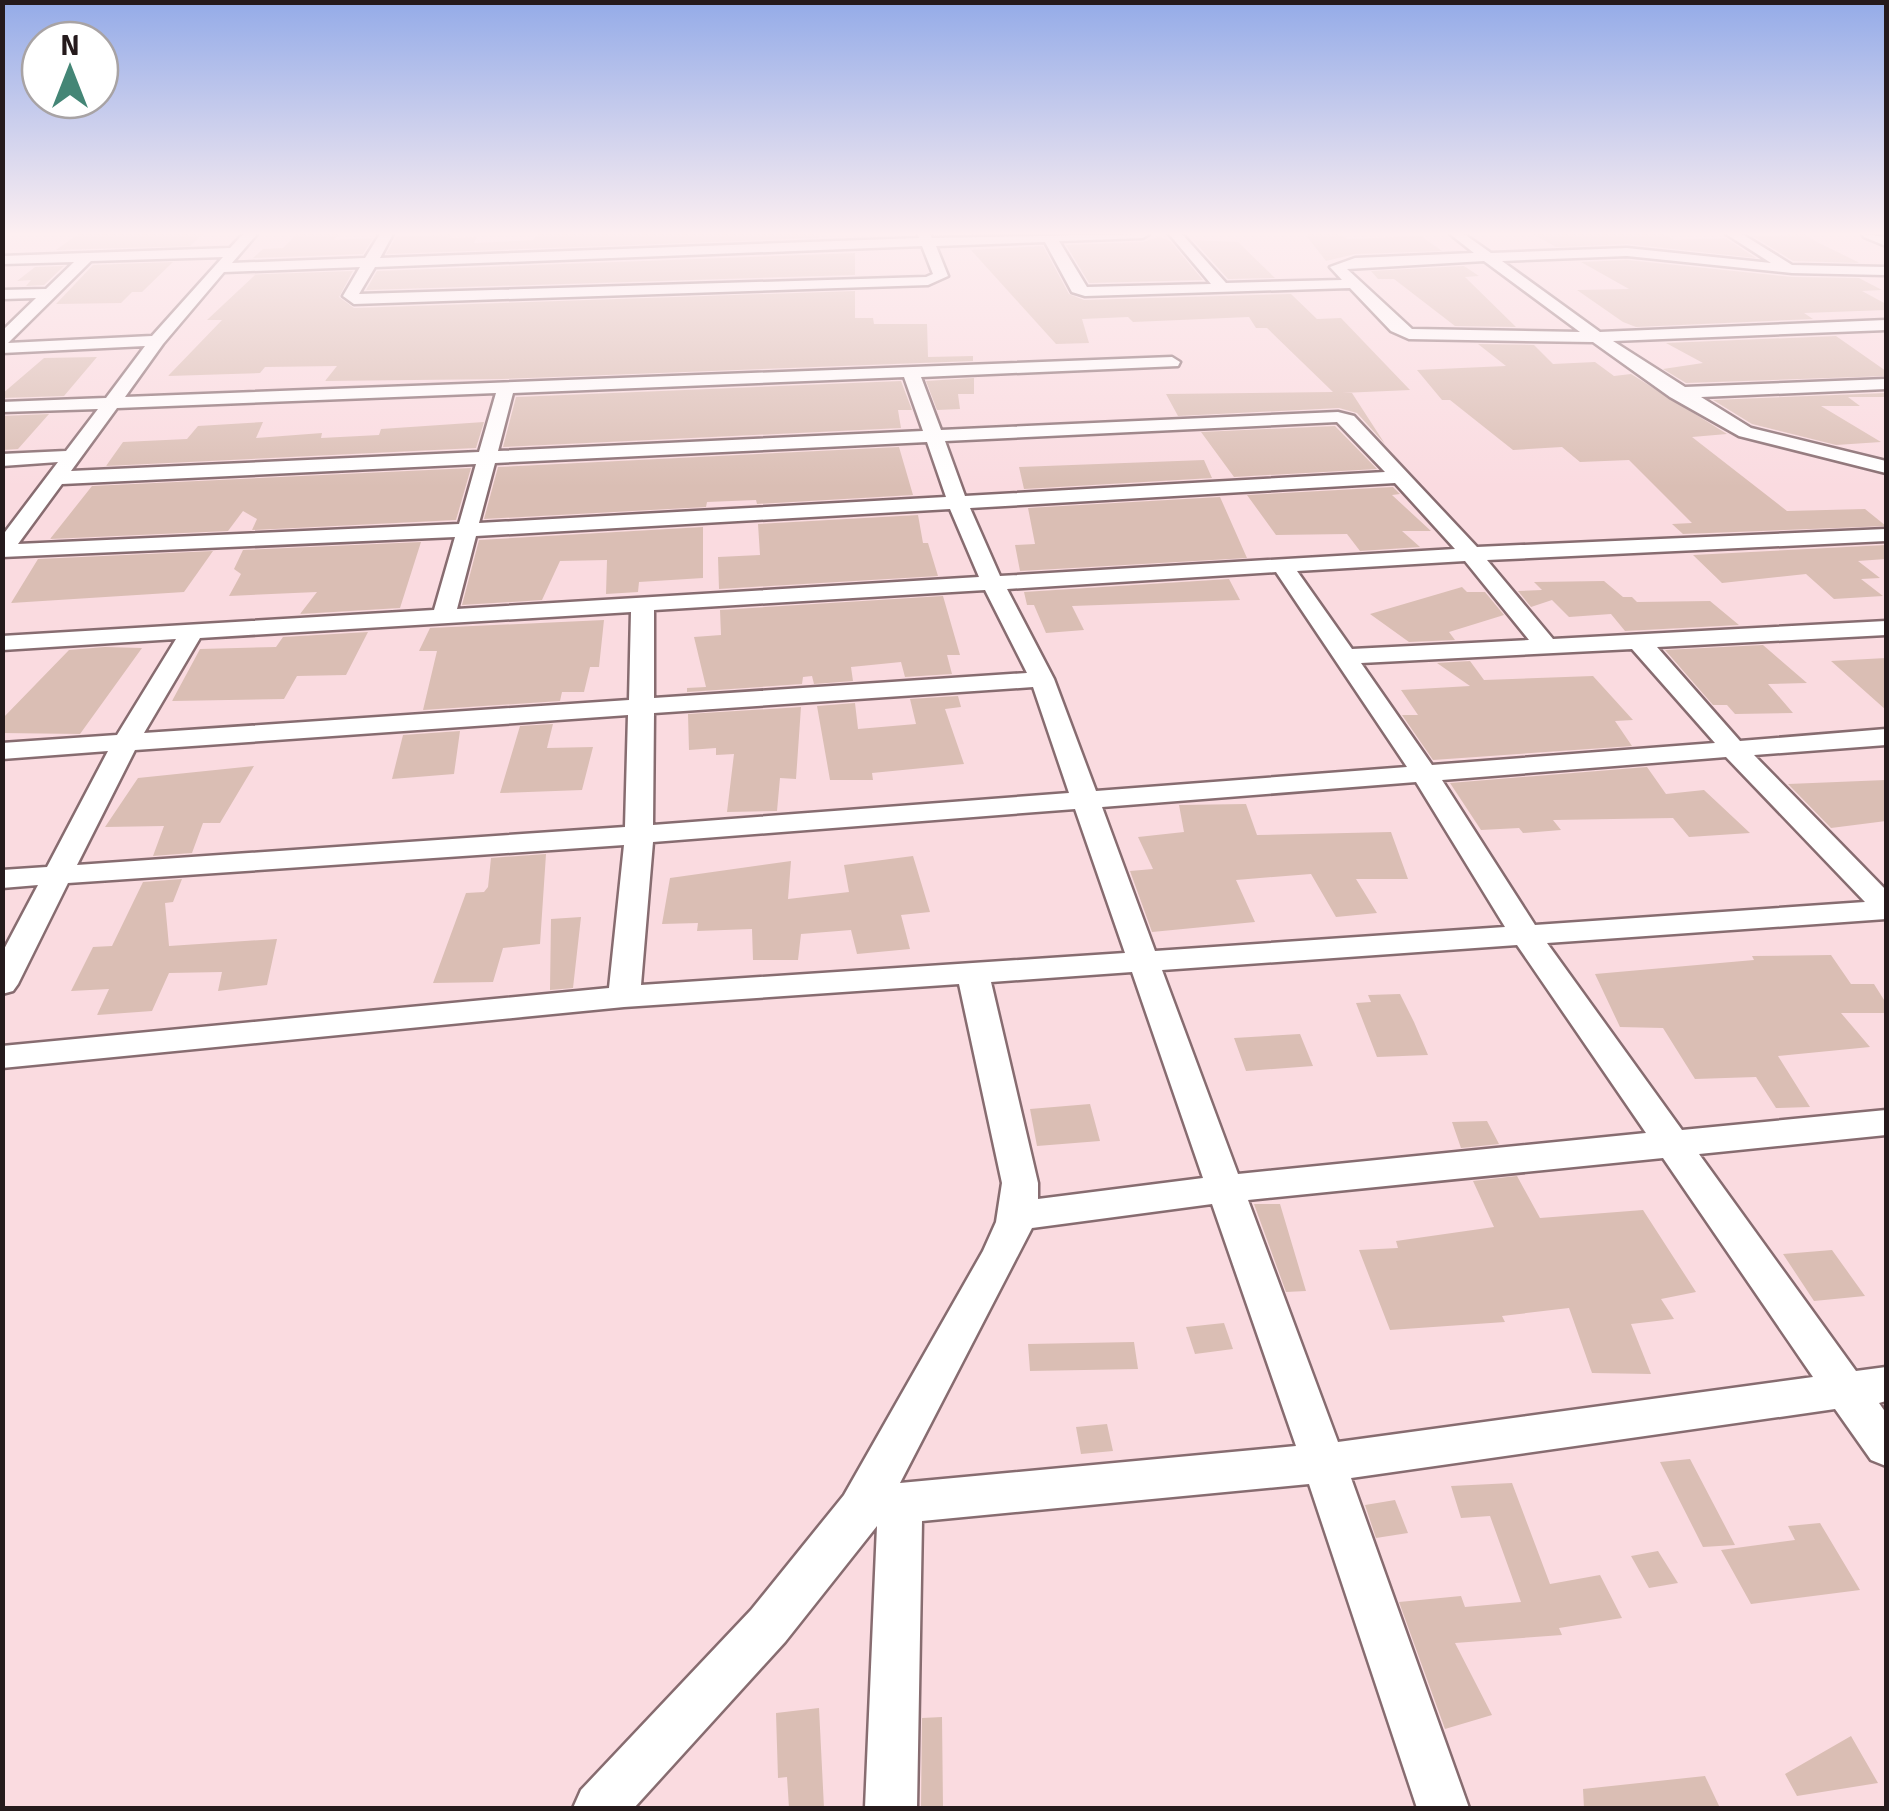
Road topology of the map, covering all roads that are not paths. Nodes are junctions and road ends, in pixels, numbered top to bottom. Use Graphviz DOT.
graph roads {
  1 [pos="23,319"];
  2 [pos="178,319"];
  3 [pos="1387,319"];
  4 [pos="1571,319"];
  5 [pos="1886,325"];
  6 [pos="1596,337"];
  7 [pos="2,340"];
  8 [pos="157,342"];
  9 [pos="2,348"];
  10 [pos="1172,362"];
  11 [pos="911,372"];
  12 [pos="1886,384"];
  13 [pos="506,387"];
  14 [pos="1676,393"];
  15 [pos="110,403"];
  16 [pos="2,407"];
  17 [pos="934,433"];
  18 [pos="71,456"];
  19 [pos="486,458"];
  20 [pos="2,460"];
  21 [pos="1886,467"];
  22 [pos="1403,477"];
  23 [pos="55,478"];
  24 [pos="959,500"];
  25 [pos="467,530"];
  26 [pos="1886,535"];
  27 [pos="2,551"];
  28 [pos="1471,554"];
  29 [pos="1284,566"];
  30 [pos="994,583"];
  31 [pos="643,605"];
  32 [pos="444,616"];
  33 [pos="1886,628"];
  34 [pos="193,631"];
  35 [pos="1639,642"];
  36 [pos="2,643"];
  37 [pos="1546,646"];
  38 [pos="1344,657"];
  39 [pos="1042,679"];
  40 [pos="640,708"];
  41 [pos="1886,737"];
  42 [pos="124,744"];
  43 [pos="1734,750"];
  44 [pos="2,751"];
  45 [pos="1423,772"];
  46 [pos="1087,801"];
  47 [pos="640,835"];
  48 [pos="58,875"];
  49 [pos="2,879"];
  50 [pos="1886,908"];
  51 [pos="1527,936"];
  52 [pos="1146,962"];
  53 [pos="973,974"];
  54 [pos="2,984"];
  55 [pos="624,996"];
  56 [pos="2,1057"];
  57 [pos="1886,1122"];
  58 [pos="1672,1144"];
  59 [pos="1226,1189"];
  60 [pos="1019,1215"];
  61 [pos="1867,1386"];
  62 [pos="1886,1448"];
  63 [pos="1324,1463"];
  64 [pos="881,1506"];
  65 [pos="599,1808"];
  66 [pos="891,1808"];
  67 [pos="1443,1808"];
  1 -- 7 [label="street"];
  2 -- 8 [label="street"];
  3 -- 6 [label="street"];
  4 -- 6 [label="street"];
  5 -- 6 [label="street"];
  6 -- 14 [label="street"];
  8 -- 9 [label="street"];
  8 -- 15 [label="street"];
  10 -- 11 [label="street"];
  11 -- 13 [label="street"];
  11 -- 17 [label="street"];
  12 -- 14 [label="street"];
  13 -- 15 [label="street"];
  13 -- 19 [label="street"];
  14 -- 21 [label="street"];
  15 -- 16 [label="street"];
  15 -- 18 [label="street"];
  17 -- 19 [label="street"];
  17 -- 22 [label="street"];
  17 -- 24 [label="street"];
  18 -- 20 [label="street"];
  18 -- 23 [label="street"];
  19 -- 23 [label="street"];
  19 -- 25 [label="street"];
  22 -- 24 [label="street"];
  22 -- 28 [label="street"];
  23 -- 27 [label="street"];
  24 -- 25 [label="street"];
  24 -- 30 [label="street"];
  25 -- 27 [label="street"];
  25 -- 32 [label="street"];
  26 -- 28 [label="street"];
  28 -- 29 [label="street"];
  28 -- 37 [label="street"];
  29 -- 30 [label="street"];
  29 -- 38 [label="street"];
  30 -- 31 [label="street"];
  30 -- 39 [label="street"];
  31 -- 32 [label="street"];
  31 -- 40 [label="street"];
  32 -- 34 [label="street"];
  33 -- 35 [label="street"];
  34 -- 36 [label="street"];
  34 -- 42 [label="street"];
  35 -- 37 [label="street"];
  35 -- 43 [label="street"];
  37 -- 38 [label="street"];
  38 -- 45 [label="street"];
  39 -- 40 [label="street"];
  39 -- 46 [label="street"];
  40 -- 42 [label="street"];
  40 -- 47 [label="street"];
  41 -- 43 [label="street"];
  42 -- 44 [label="street"];
  42 -- 48 [label="street"];
  43 -- 45 [label="street"];
  43 -- 50 [label="street"];
  45 -- 46 [label="street"];
  45 -- 51 [label="street"];
  46 -- 47 [label="street"];
  46 -- 52 [label="street"];
  47 -- 48 [label="street"];
  47 -- 55 [label="street"];
  48 -- 49 [label="street"];
  48 -- 54 [label="street"];
  50 -- 51 [label="street"];
  51 -- 52 [label="street"];
  51 -- 58 [label="street"];
  52 -- 53 [label="street"];
  52 -- 59 [label="street"];
  53 -- 55 [label="street"];
  53 -- 60 [label="street"];
  55 -- 56 [label="street"];
  57 -- 58 [label="street"];
  58 -- 59 [label="street"];
  58 -- 61 [label="street"];
  59 -- 60 [label="street"];
  59 -- 63 [label="street"];
  60 -- 64 [label="street"];
  61 -- 62 [label="street"];
  61 -- 63 [label="street"];
  63 -- 64 [label="street"];
  63 -- 67 [label="street"];
  64 -- 65 [label="street"];
  64 -- 66 [label="street"];
}
